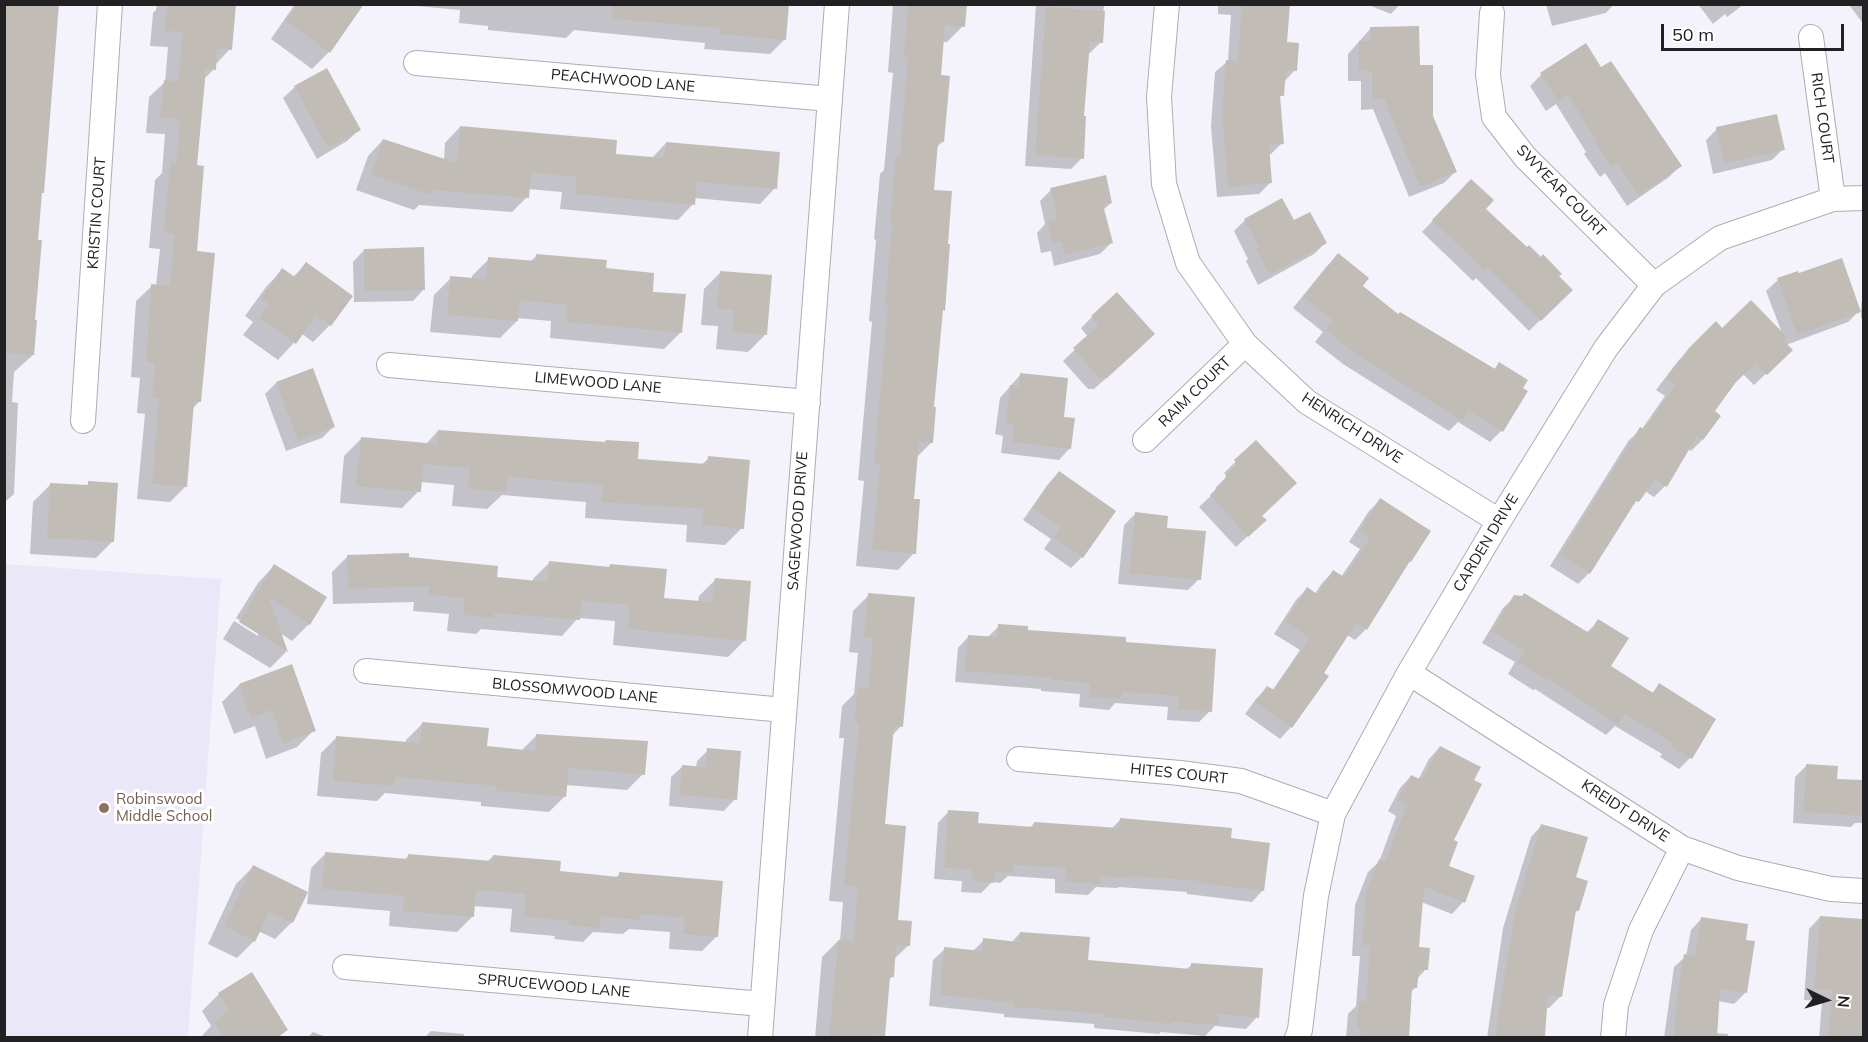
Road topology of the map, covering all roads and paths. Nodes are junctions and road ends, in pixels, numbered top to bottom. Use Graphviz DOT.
graph roads {
  1 [pos="110,4"];
  2 [pos="837,4"];
  3 [pos="1167,4"];
  4 [pos="1492,13"];
  5 [pos="1811,37"];
  6 [pos="416,63"];
  7 [pos="830,99"];
  8 [pos="1863,198"];
  9 [pos="1833,199"];
  10 [pos="1654,285"];
  11 [pos="1245,345"];
  12 [pos="389,365"];
  13 [pos="808,402"];
  14 [pos="83,421"];
  15 [pos="1145,440"];
  16 [pos="1499,520"];
  17 [pos="366,671"];
  18 [pos="1409,673"];
  19 [pos="784,710"];
  20 [pos="1019,759"];
  21 [pos="1333,814"];
  22 [pos="1682,848"];
  23 [pos="1863,891"];
  24 [pos="345,968"];
  25 [pos="762,1004"];
  26 [pos="760,1038"];
  27 [pos="1298,1038"];
  28 [pos="1613,1038"];
  1 -- 14 [label="street, KRISTIN COURT"];
  2 -- 7 [label="street, SAGEWOOD DRIVE"];
  3 -- 11 [label="street, HENRICH DRIVE"];
  4 -- 10 [label="street, SWYEAR COURT"];
  5 -- 9 [label="street, RICH COURT"];
  6 -- 7 [label="street, PEACHWOOD LANE"];
  7 -- 13 [label="street, SAGEWOOD DRIVE"];
  8 -- 9 [label="street, CARDEN DRIVE"];
  9 -- 10 [label="street, CARDEN DRIVE"];
  10 -- 16 [label="street, CARDEN DRIVE"];
  11 -- 15 [label="street, RAIM COURT"];
  11 -- 16 [label="street, HENRICH DRIVE"];
  12 -- 13 [label="street, LIMEWOOD LANE"];
  13 -- 19 [label="street, SAGEWOOD DRIVE"];
  16 -- 18 [label="street, CARDEN DRIVE"];
  17 -- 19 [label="street, BLOSSOMWOOD LANE"];
  18 -- 21 [label="street, CARDEN DRIVE"];
  18 -- 22 [label="street, KREIDT DRIVE"];
  19 -- 25 [label="street, SAGEWOOD DRIVE"];
  20 -- 21 [label="street, HITES COURT"];
  21 -- 27 [label="street, CARDEN DRIVE"];
  22 -- 23 [label="street, KREIDT DRIVE"];
  22 -- 28 [label="street"];
  24 -- 25 [label="street, SPRUCEWOOD LANE"];
  25 -- 26 [label="street, SAGEWOOD DRIVE"];
}
